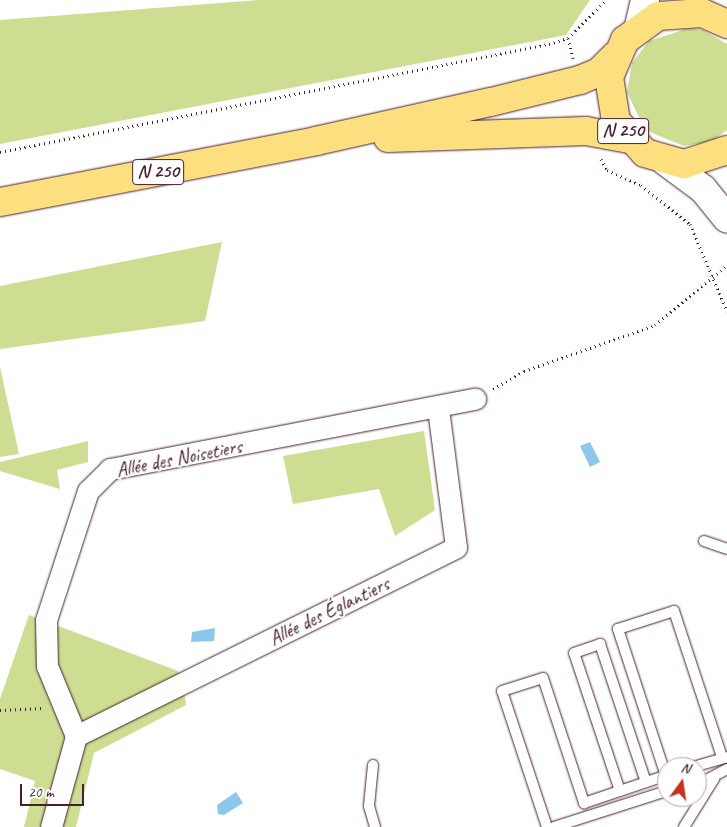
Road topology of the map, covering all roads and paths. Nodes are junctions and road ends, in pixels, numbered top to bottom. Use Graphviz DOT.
graph roads {
  1 [pos="606,0"];
  2 [pos="645,0"];
  3 [pos="697,0"];
  4 [pos="724,22"];
  5 [pos="639,26"];
  6 [pos="615,56"];
  7 [pos="629,139"];
  8 [pos="316,142"];
  9 [pos="727,150"];
  10 [pos="0,152"];
  11 [pos="665,161"];
  12 [pos="727,182"];
  13 [pos="0,202"];
  14 [pos="725,214"];
  15 [pos="690,224"];
  16 [pos="727,265"];
  17 [pos="713,273"];
  18 [pos="727,311"];
  19 [pos="475,399"];
  20 [pos="438,409"];
  21 [pos="704,542"];
  22 [pos="727,548"];
  23 [pos="61,707"];
  24 [pos="0,710"];
  25 [pos="76,736"];
  26 [pos="661,757"];
  27 [pos="725,757"];
  28 [pos="707,763"];
  29 [pos="373,765"];
  30 [pos="727,769"];
  31 [pos="657,778"];
  32 [pos="714,779"];
  33 [pos="646,782"];
  34 [pos="707,782"];
  35 [pos="620,791"];
  36 [pos="657,795"];
  37 [pos="51,827"];
  38 [pos="375,827"];
  39 [pos="547,827"];
  40 [pos="554,827"];
  41 [pos="684,827"];
  1 -- 10 [label="path"];
  2 -- 5 [label="main road"];
  3 -- 4 [label="main road"];
  4 -- 5 [label="main road"];
  5 -- 6 [label="main road, N 250"];
  6 -- 7 [label="main road, N 250"];
  6 -- 8 [label="main road, N 250"];
  7 -- 8 [label="main road, N 250"];
  7 -- 11 [label="main road, N 250"];
  8 -- 13 [label="main road, N 250"];
  9 -- 11 [label="main road, N 250"];
  11 -- 14 [label="main road"];
  12 -- 14 [label="main road"];
  15 -- 17 [label="path"];
  16 -- 17 [label="path"];
  17 -- 18 [label="path"];
  17 -- 19 [label="path"];
  19 -- 20 [label="street, Allée des Noisetiers"];
  20 -- 23 [label="street, Allée des Noisetiers"];
  20 -- 25 [label="street, Allée des Églantiers"];
  21 -- 22 [label="lane"];
  23 -- 24 [label="path"];
  23 -- 25 [label="street, Allée des Noisetiers"];
  25 -- 37 [label="street"];
  26 -- 27 [label="lane"];
  27 -- 28 [label="lane"];
  29 -- 38 [label="lane"];
  30 -- 32 [label="lane"];
  31 -- 33 [label="lane"];
  32 -- 34 [label="lane"];
  32 -- 41 [label="lane"];
  33 -- 35 [label="lane"];
  33 -- 35 [label="lane"];
  35 -- 39 [label="lane"];
  36 -- 40 [label="lane"];
}
